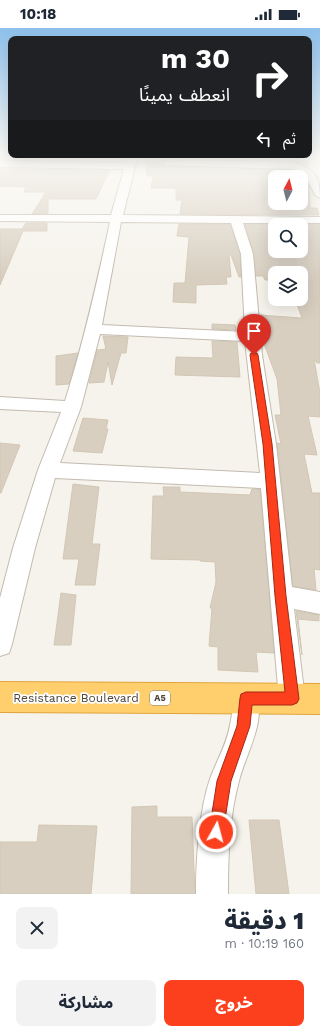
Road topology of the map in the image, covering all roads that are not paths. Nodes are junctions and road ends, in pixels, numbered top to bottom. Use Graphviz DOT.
graph roads {
  1 [pos="123,194"];
  2 [pos="0,218"];
  3 [pos="116,219"];
  4 [pos="236,219"];
  5 [pos="320,220"];
  6 [pos="93,329"];
  7 [pos="253,337"];
  8 [pos="0,403"];
  9 [pos="72,407"];
  10 [pos="48,470"];
  11 [pos="271,481"];
  12 [pos="7,584"];
  13 [pos="281,596"];
  14 [pos="320,604"];
  15 [pos="0,644"];
  16 [pos="0,697"];
  17 [pos="246,698"];
  18 [pos="306,699"];
  19 [pos="212,894"];
  1 -- 3 [label="street"];
  2 -- 3 [label="street"];
  3 -- 4 [label="street"];
  3 -- 6 [label="street"];
  4 -- 5 [label="street"];
  4 -- 7 [label="street"];
  6 -- 7 [label="street"];
  6 -- 9 [label="street"];
  7 -- 11 [label="street"];
  8 -- 9 [label="street"];
  9 -- 10 [label="street"];
  10 -- 11 [label="street"];
  10 -- 12 [label="street"];
  11 -- 13 [label="street"];
  12 -- 15 [label="street"];
  13 -- 14 [label="street"];
  13 -- 18 [label="street"];
  16 -- 17 [label="highway, Resistance Boulevard / A5"];
  17 -- 18 [label="highway, Resistance Boulevard / A5"];
  17 -- 19 [label="street"];
}
